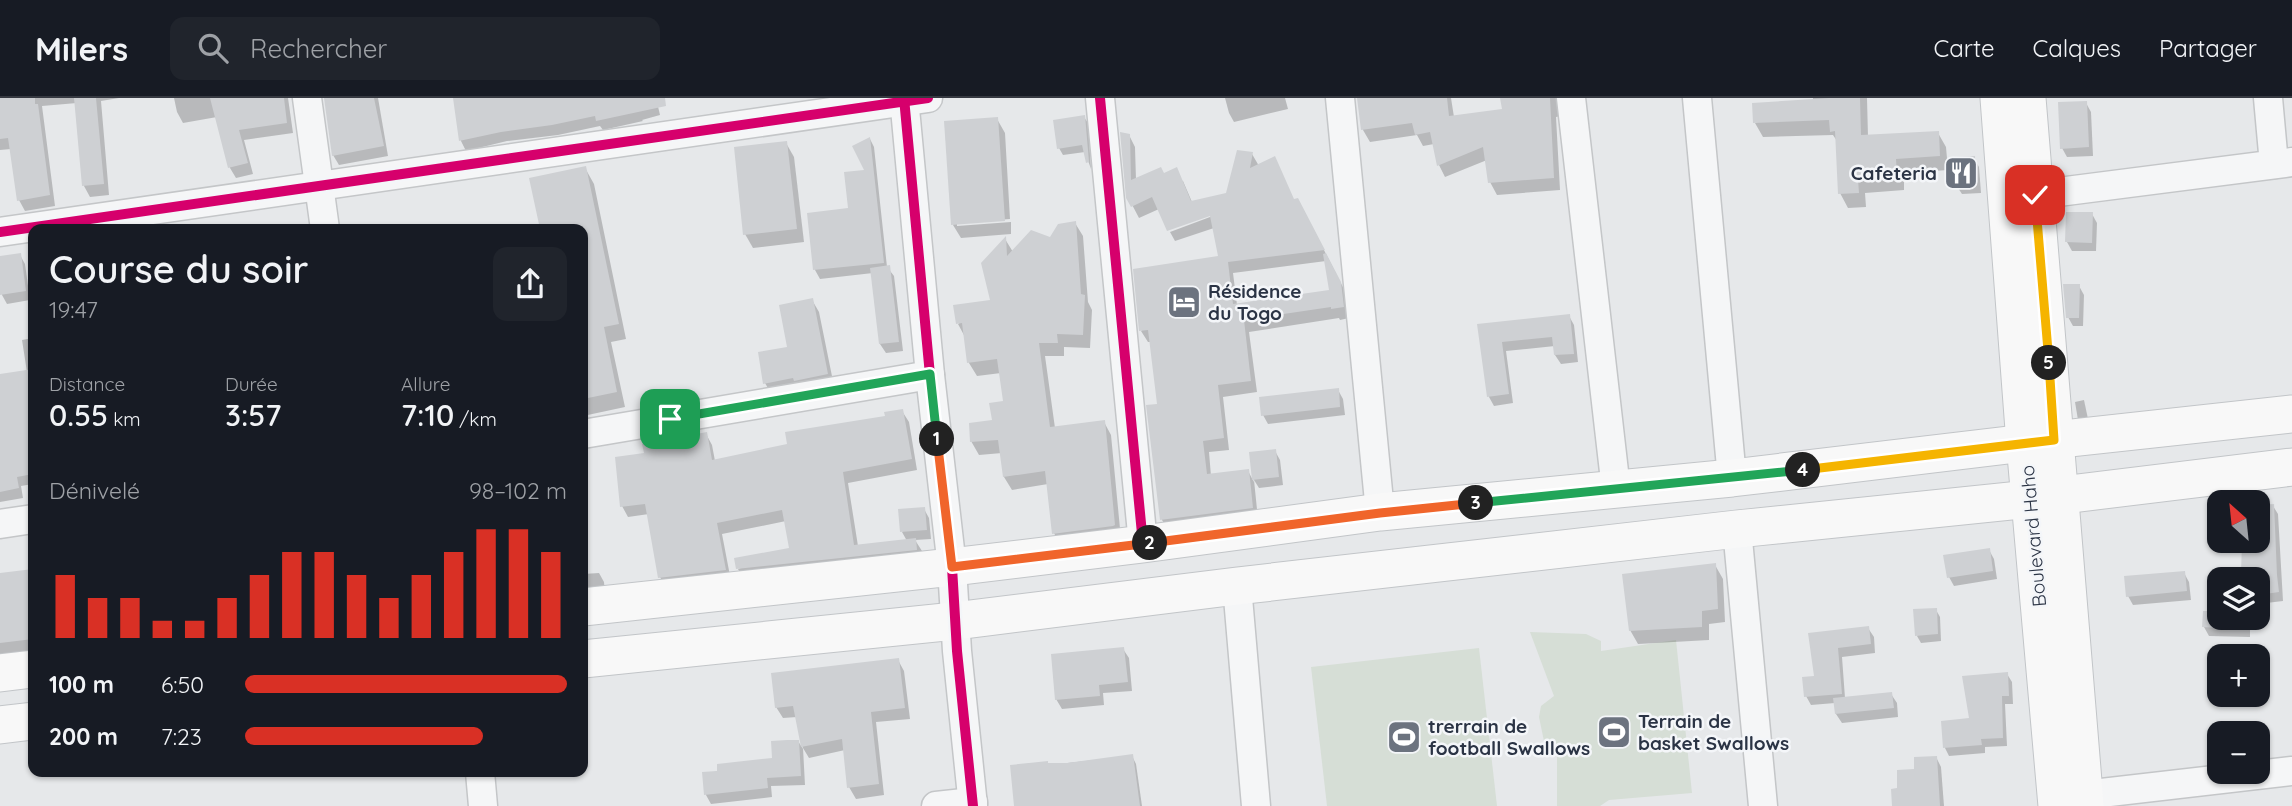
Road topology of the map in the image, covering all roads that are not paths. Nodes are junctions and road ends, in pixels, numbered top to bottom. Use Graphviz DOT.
graph roads {
  1 [pos="307,98"];
  2 [pos="1100,98"];
  3 [pos="1340,98"];
  4 [pos="1571,98"];
  5 [pos="1697,98"];
  6 [pos="1999,98"];
  7 [pos="2028,98"];
  8 [pos="2268,98"];
  9 [pos="913,99"];
  10 [pos="2283,163"];
  11 [pos="318,186"];
  12 [pos="2035,195"];
  13 [pos="55,224"];
  14 [pos="324,224"];
  15 [pos="28,228"];
  16 [pos="0,232"];
  17 [pos="930,374"];
  18 [pos="2292,414"];
  19 [pos="588,433"];
  20 [pos="2039,441"];
  21 [pos="2292,467"];
  22 [pos="1732,478"];
  23 [pos="1616,489"];
  24 [pos="2045,497"];
  25 [pos="1380,513"];
  26 [pos="28,520"];
  27 [pos="0,524"];
  28 [pos="1737,529"];
  29 [pos="1143,544"];
  30 [pos="952,567"];
  31 [pos="1237,586"];
  32 [pos="588,606"];
  33 [pos="956,621"];
  34 [pos="588,658"];
  35 [pos="28,670"];
  36 [pos="0,673"];
  37 [pos="28,721"];
  38 [pos="0,724"];
  39 [pos="2292,771"];
  40 [pos="480,777"];
  41 [pos="2075,802"];
  42 [pos="973,804"];
  43 [pos="483,806"];
  44 [pos="936,806"];
  45 [pos="1256,806"];
  46 [pos="1763,806"];
  1 -- 11 [label="street"];
  2 -- 29 [label="street"];
  3 -- 25 [label="street"];
  4 -- 23 [label="street"];
  5 -- 22 [label="street"];
  6 -- 20 [label="main road, Boulevard Haho"];
  7 -- 12 [label="main road, Boulevard Haho"];
  8 -- 10 [label="street"];
  9 -- 11 [label="street"];
  9 -- 17 [label="street"];
  10 -- 12 [label="street"];
  11 -- 13 [label="street"];
  11 -- 14 [label="street"];
  12 -- 20 [label="main road, Boulevard Haho"];
  15 -- 16 [label="street"];
  17 -- 19 [label="street"];
  17 -- 30 [label="street"];
  18 -- 20 [label="main road"];
  20 -- 22 [label="main road"];
  20 -- 24 [label="main road, Boulevard Haho"];
  21 -- 24 [label="main road"];
  22 -- 23 [label="main road"];
  23 -- 25 [label="main road"];
  24 -- 28 [label="main road"];
  24 -- 41 [label="main road, Boulevard Haho"];
  25 -- 29 [label="main road"];
  26 -- 27 [label="street"];
  28 -- 31 [label="main road"];
  28 -- 46 [label="street"];
  29 -- 30 [label="main road"];
  30 -- 32 [label="main road"];
  30 -- 33 [label="street"];
  31 -- 33 [label="main road"];
  31 -- 45 [label="street"];
  33 -- 34 [label="main road"];
  33 -- 42 [label="street"];
  35 -- 36 [label="main road"];
  37 -- 38 [label="main road"];
  39 -- 41 [label="street"];
  40 -- 43 [label="street"];
  42 -- 44 [label="street"];
}
